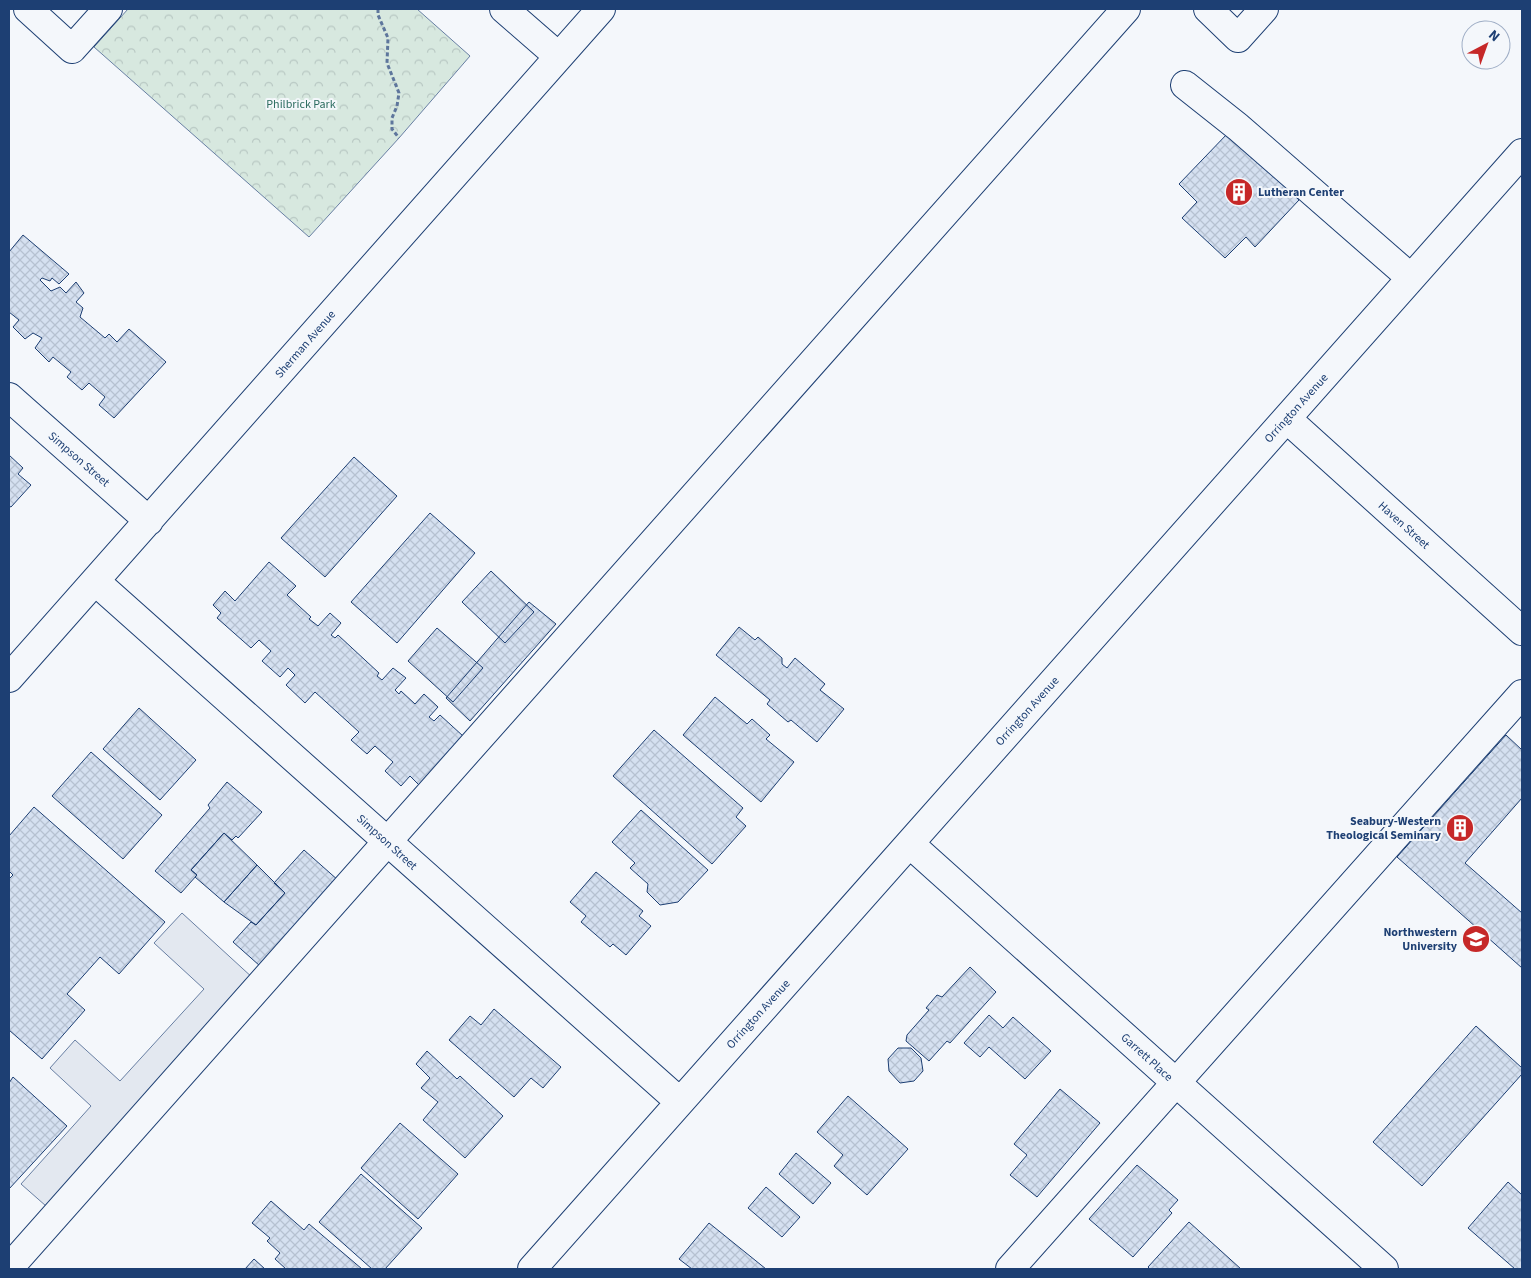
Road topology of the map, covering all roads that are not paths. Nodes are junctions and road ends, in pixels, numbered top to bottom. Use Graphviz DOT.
graph roads {
  1 [pos="28,9"];
  2 [pos="108,9"];
  3 [pos="504,9"];
  4 [pos="601,9"];
  5 [pos="1126,9"];
  6 [pos="1208,9"];
  7 [pos="1264,9"];
  8 [pos="558,56"];
  9 [pos="1185,85"];
  10 [pos="1522,153"];
  11 [pos="1411,278"];
  12 [pos="9,397"];
  13 [pos="1287,419"];
  14 [pos="149,521"];
  15 [pos="95,581"];
  16 [pos="1522,631"];
  17 [pos="9,678"];
  18 [pos="1522,694"];
  19 [pos="386,841"];
  20 [pos="910,844"];
  21 [pos="1176,1083"];
  22 [pos="680,1102"];
  23 [pos="9,1268"];
  24 [pos="532,1269"];
  25 [pos="1010,1269"];
  26 [pos="1384,1269"];
  1 -- 2 [label="street"];
  3 -- 8 [label="street"];
  4 -- 8 [label="street, Sherman Avenue"];
  5 -- 19 [label="street"];
  6 -- 7 [label="street"];
  8 -- 14 [label="street, Sherman Avenue"];
  9 -- 11 [label="street"];
  10 -- 11 [label="street, Orrington Avenue"];
  11 -- 13 [label="street, Orrington Avenue"];
  12 -- 14 [label="street, Simpson Street"];
  13 -- 16 [label="street, Haven Street"];
  13 -- 20 [label="street, Orrington Avenue"];
  14 -- 15 [label="street, Sherman Avenue"];
  15 -- 17 [label="street, Sherman Avenue"];
  15 -- 19 [label="street, Simpson Street"];
  18 -- 21 [label="street"];
  19 -- 22 [label="street, Simpson Street"];
  19 -- 23 [label="street"];
  20 -- 21 [label="street, Garrett Place"];
  20 -- 22 [label="street, Orrington Avenue"];
  21 -- 25 [label="street"];
  21 -- 26 [label="street, Garrett Place"];
  22 -- 24 [label="street, Orrington Avenue"];
}
